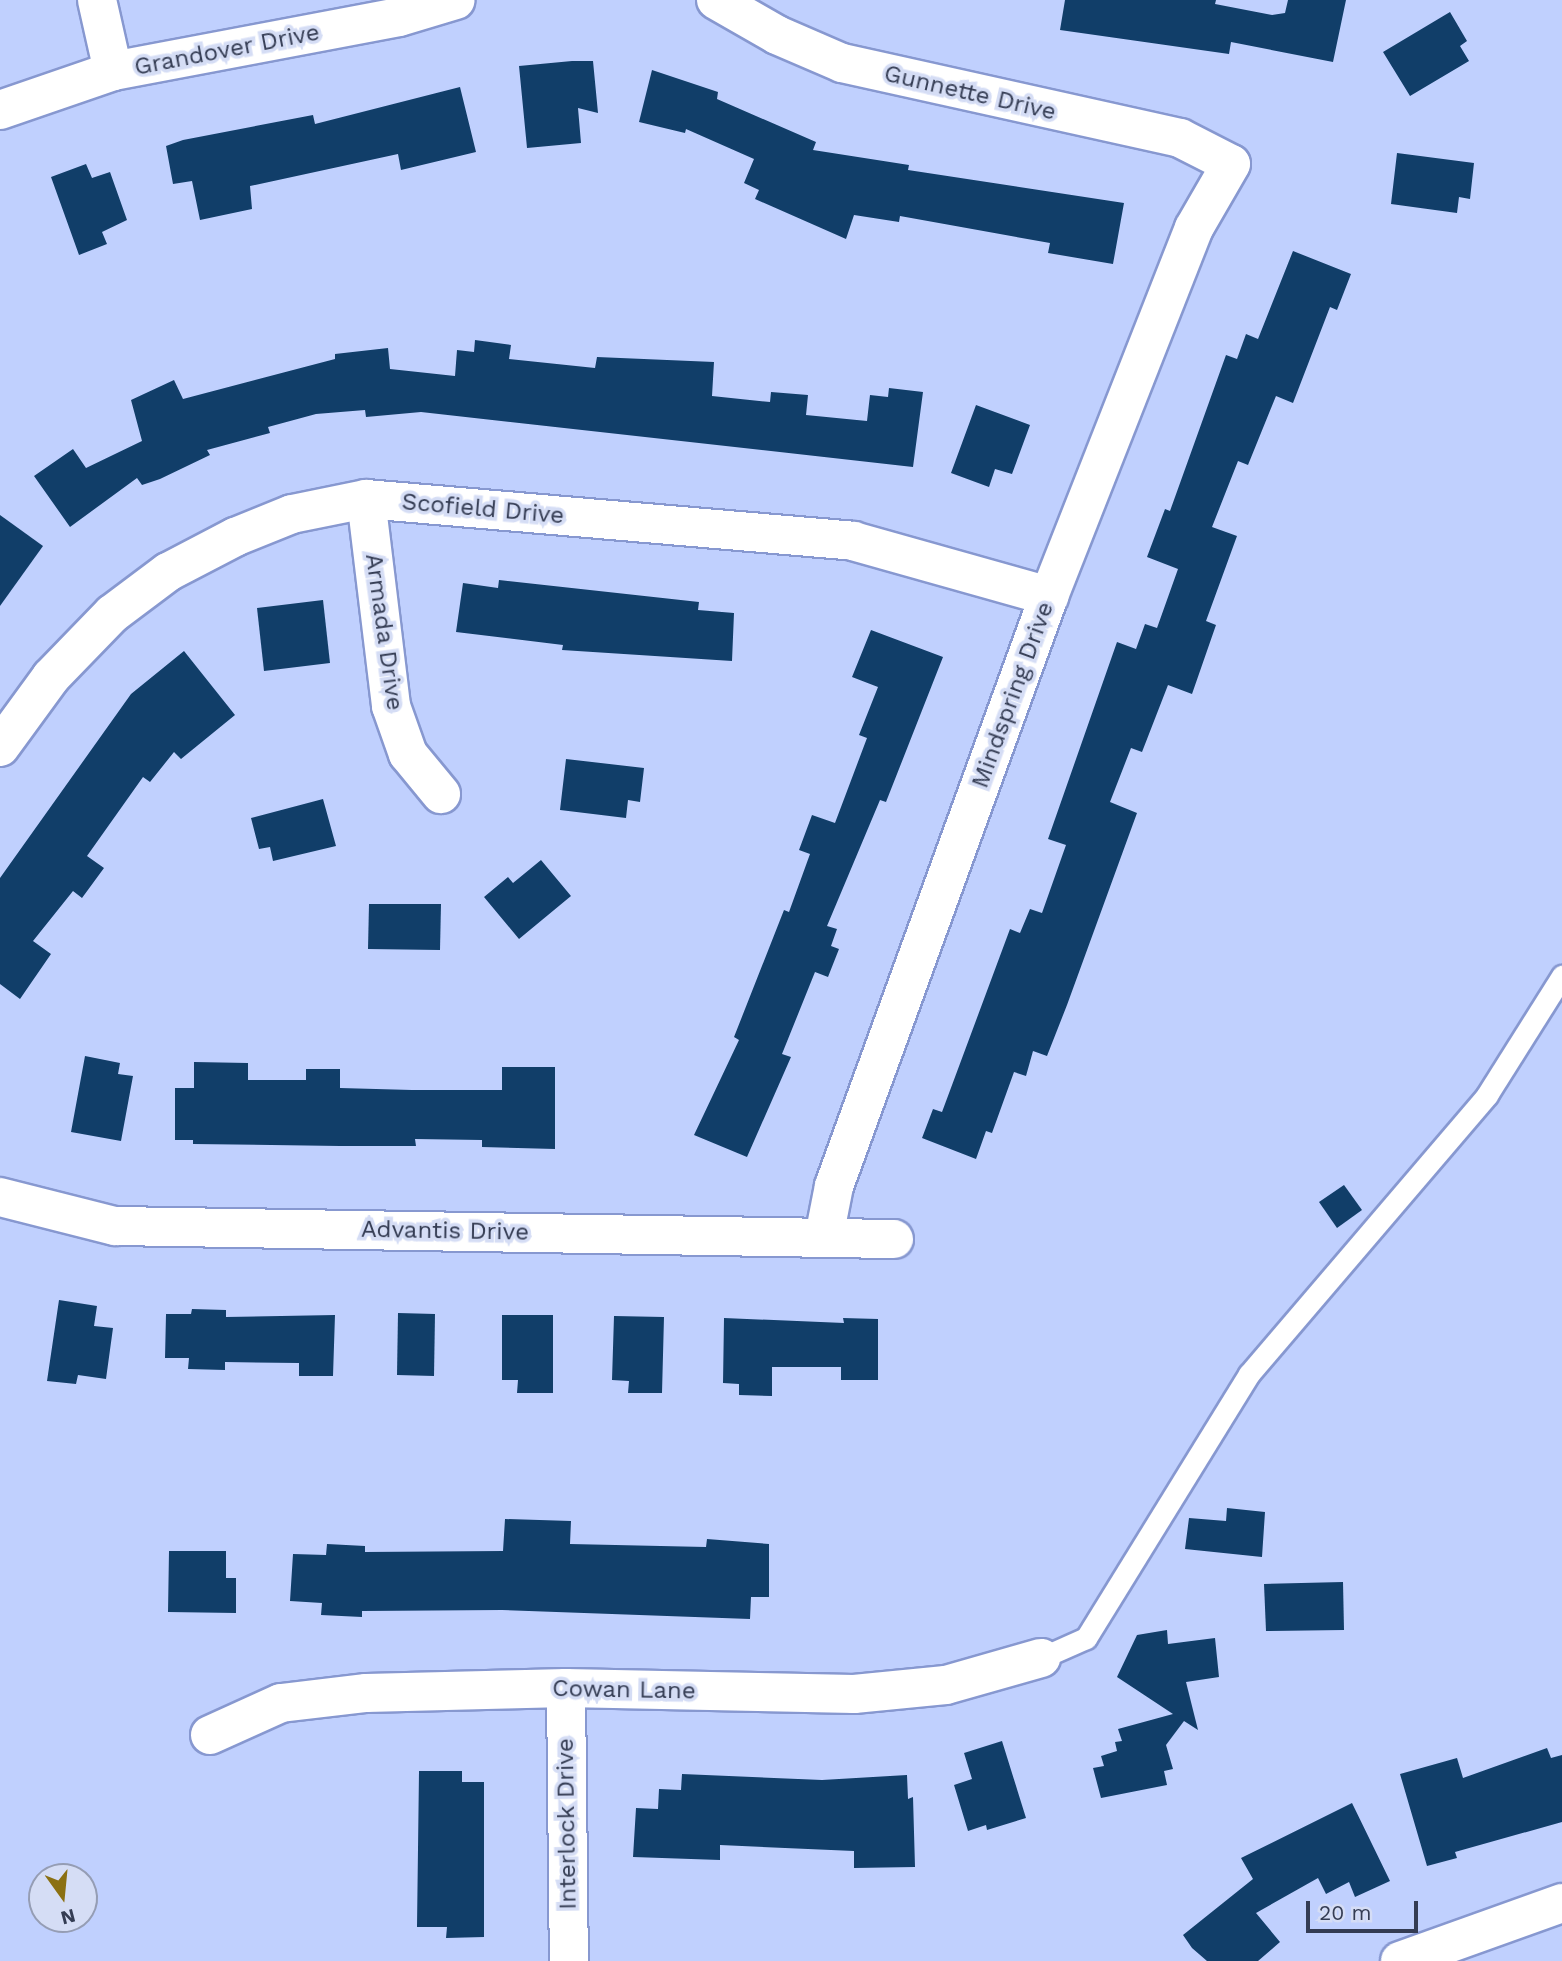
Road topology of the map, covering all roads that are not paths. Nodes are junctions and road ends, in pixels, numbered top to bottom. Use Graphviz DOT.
graph roads {
  1 [pos="97,0"];
  2 [pos="456,0"];
  3 [pos="716,0"];
  4 [pos="113,71"];
  5 [pos="0,110"];
  6 [pos="1231,164"];
  7 [pos="366,499"];
  8 [pos="1049,596"];
  9 [pos="0,747"];
  10 [pos="441,794"];
  11 [pos="1562,976"];
  12 [pos="0,1197"];
  13 [pos="824,1237"];
  14 [pos="894,1239"];
  15 [pos="1041,1658"];
  16 [pos="566,1688"];
  17 [pos="210,1735"];
  18 [pos="1562,1903"];
  19 [pos="569,1961"];
  20 [pos="1400,1961"];
  1 -- 4 [label="street"];
  2 -- 4 [label="street, Grandover Drive"];
  3 -- 6 [label="street, Gunnette Drive"];
  4 -- 5 [label="street, Grandover Drive"];
  6 -- 8 [label="street, Mindspring Drive"];
  7 -- 8 [label="street, Scofield Drive"];
  7 -- 9 [label="street, Scofield Drive"];
  7 -- 10 [label="street, Armada Drive"];
  8 -- 13 [label="street, Mindspring Drive"];
  11 -- 15 [label="lane"];
  12 -- 13 [label="street, Advantis Drive"];
  13 -- 14 [label="street, Advantis Drive"];
  15 -- 16 [label="street, Cowan Lane"];
  16 -- 17 [label="street, Cowan Lane"];
  16 -- 19 [label="street, Interlock Drive"];
  18 -- 20 [label="street"];
}
